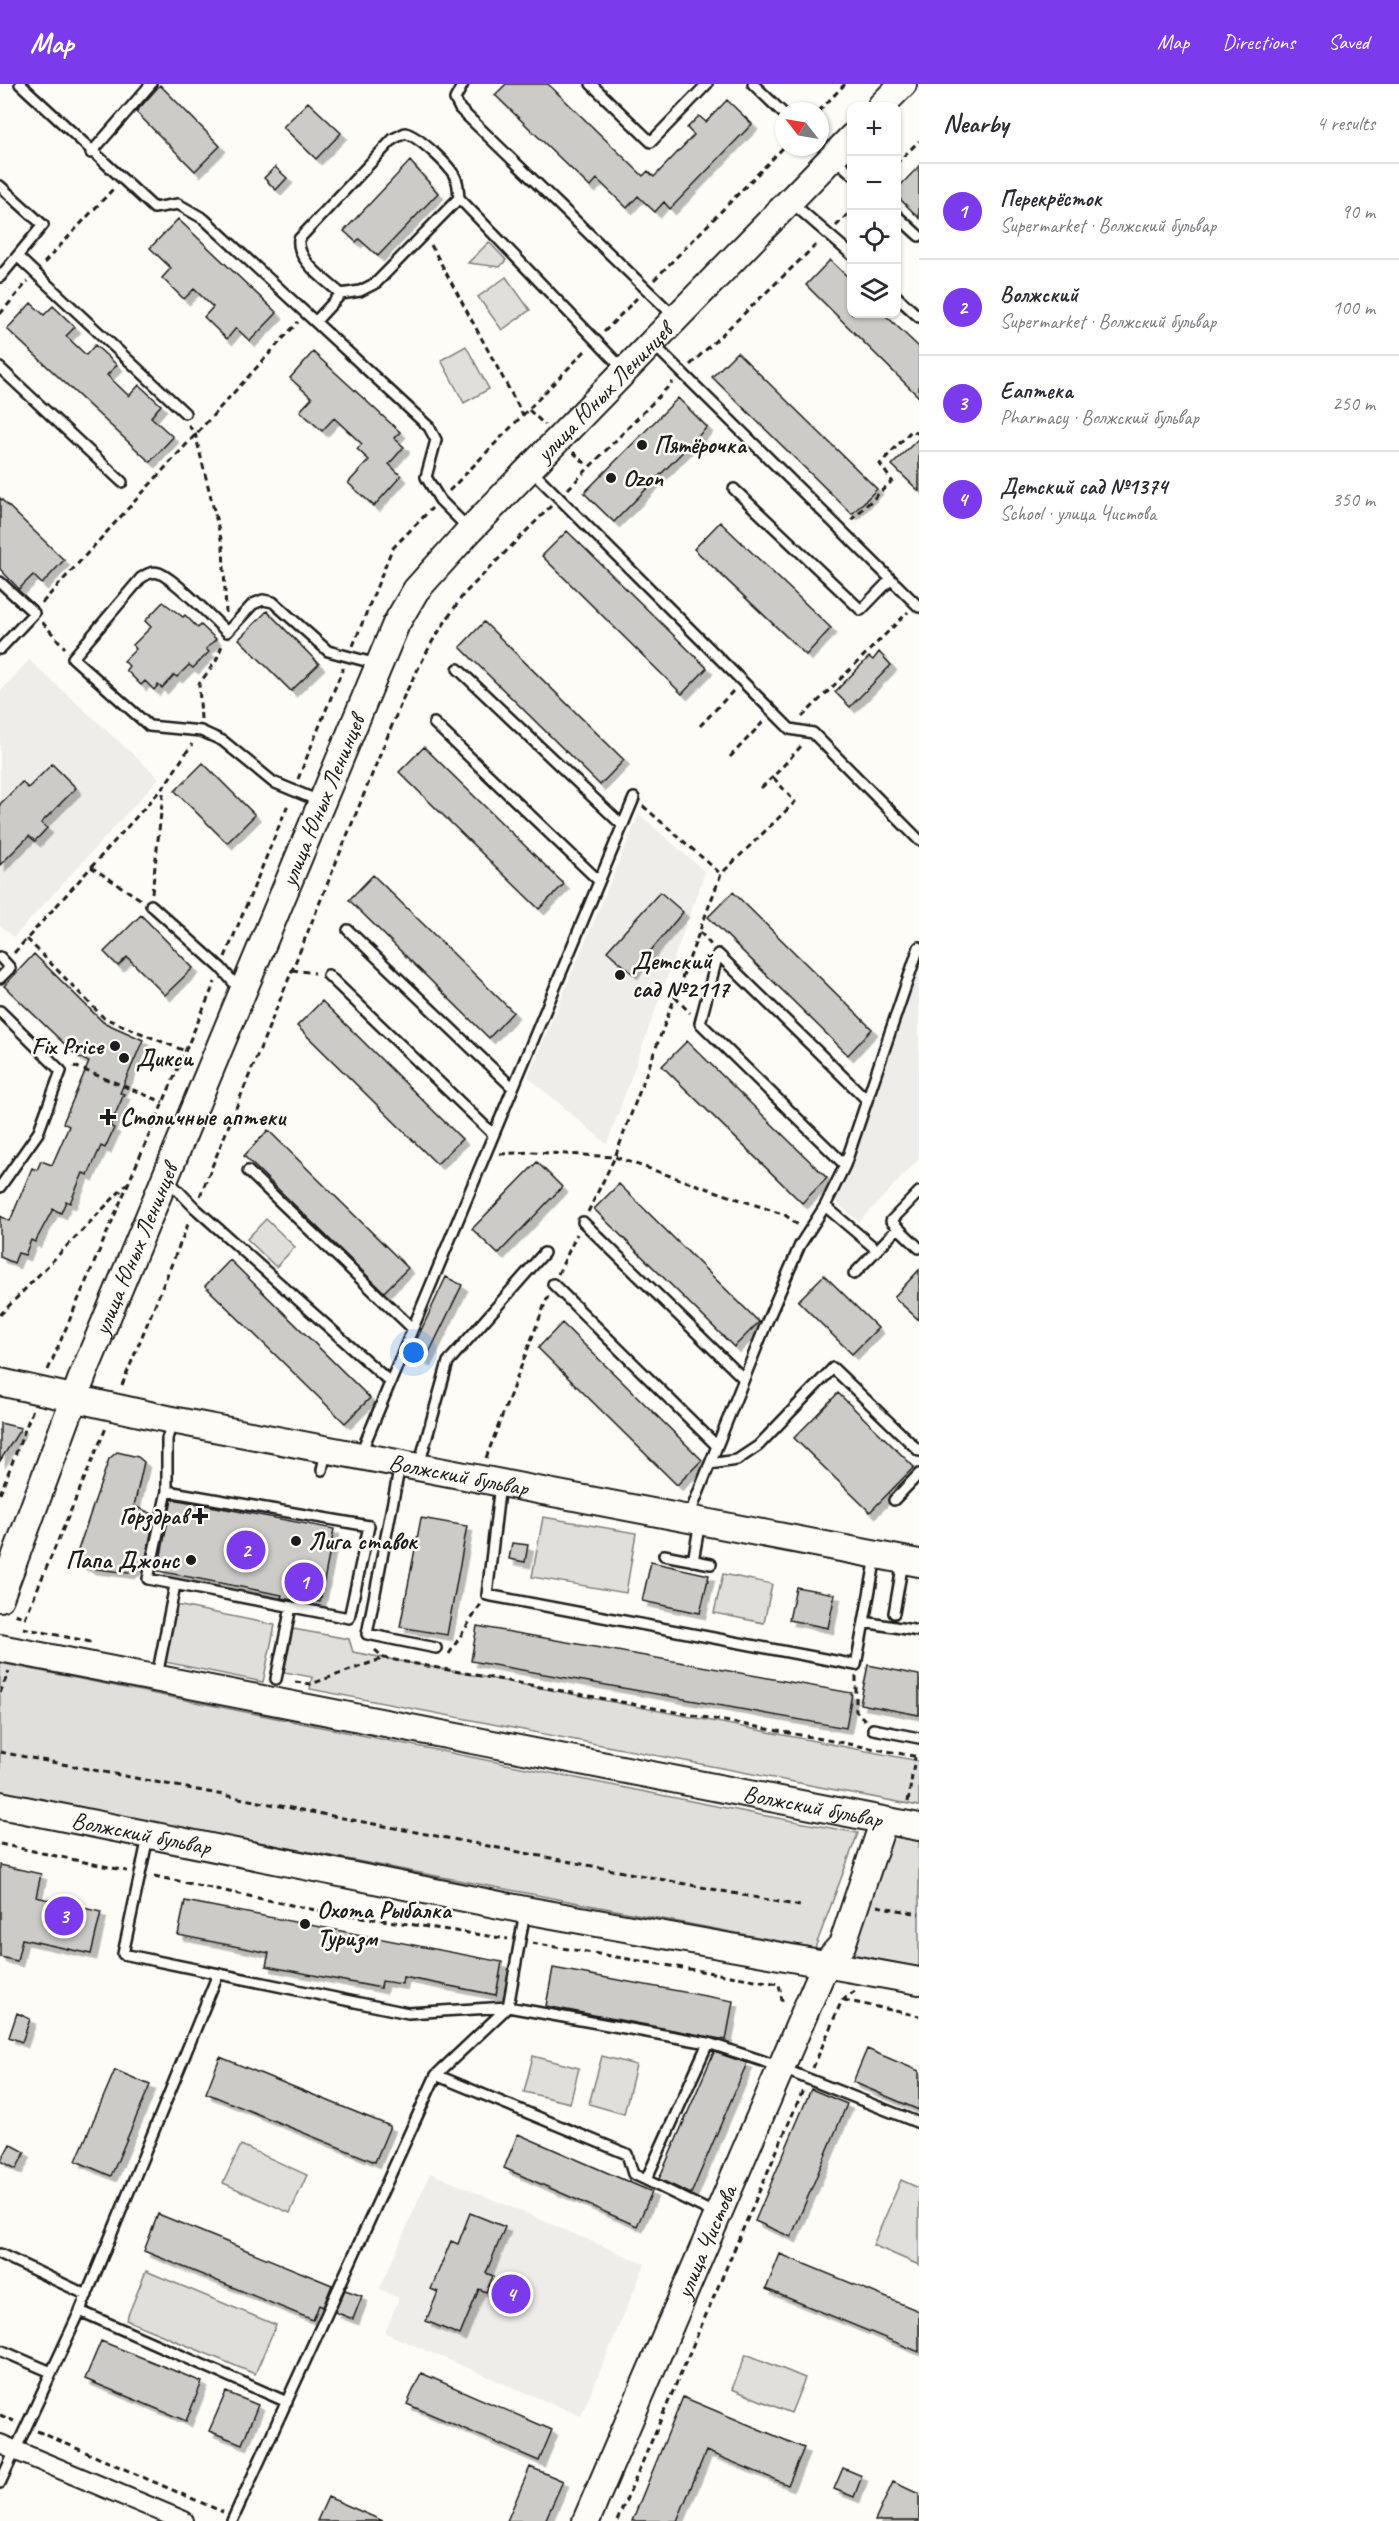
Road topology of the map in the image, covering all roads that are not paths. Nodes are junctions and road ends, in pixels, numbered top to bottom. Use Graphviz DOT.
graph roads {
  1 [pos="20,84"];
  2 [pos="150,84"];
  3 [pos="463,84"];
  4 [pos="591,84"];
  5 [pos="707,84"];
  6 [pos="753,84"];
  7 [pos="903,84"];
  8 [pos="885,102"];
  9 [pos="775,105"];
  10 [pos="847,141"];
  11 [pos="92,153"];
  12 [pos="829,156"];
  13 [pos="847,170"];
  14 [pos="0,186"];
  15 [pos="459,198"];
  16 [pos="789,201"];
  17 [pos="901,220"];
  18 [pos="919,236"];
  19 [pos="847,251"];
  20 [pos="18,257"];
  21 [pos="0,277"];
  22 [pos="341,294"];
  23 [pos="901,300"];
  24 [pos="919,317"];
  25 [pos="676,318"];
  26 [pos="316,320"];
  27 [pos="652,343"];
  28 [pos="0,368"];
  29 [pos="625,371"];
  30 [pos="185,413"];
  31 [pos="530,469"];
  32 [pos="122,482"];
  33 [pos="734,489"];
  34 [pos="470,530"];
  35 [pos="891,579"];
  36 [pos="0,582"];
  37 [pos="918,605"];
  38 [pos="0,649"];
  39 [pos="377,664"];
  40 [pos="458,669"];
  41 [pos="434,723"];
  42 [pos="634,798"];
  43 [pos="321,802"];
  44 [pos="622,825"];
  45 [pos="919,840"];
  46 [pos="598,880"];
  47 [pos="151,905"];
  48 [pos="348,930"];
  49 [pos="919,947"];
  50 [pos="3,960"];
  51 [pos="328,975"];
  52 [pos="0,978"];
  53 [pos="242,992"];
  54 [pos="0,1011"];
  55 [pos="512,1087"];
  56 [pos="867,1100"];
  57 [pos="493,1134"];
  58 [pos="845,1165"];
  59 [pos="248,1171"];
  60 [pos="165,1177"];
  61 [pos="0,1187"];
  62 [pos="919,1192"];
  63 [pos="825,1206"];
  64 [pos="583,1222"];
  65 [pos="898,1228"];
  66 [pos="919,1248"];
  67 [pos="877,1250"];
  68 [pos="544,1253"];
  69 [pos="854,1274"];
  70 [pos="553,1284"];
  71 [pos="412,1328"];
  72 [pos="744,1379"];
  73 [pos="389,1381"];
  74 [pos="0,1382"];
  75 [pos="73,1400"];
  76 [pos="172,1420"];
  77 [pos="717,1446"];
  78 [pos="919,1451"];
  79 [pos="360,1455"];
  80 [pos="409,1464"];
  81 [pos="710,1464"];
  82 [pos="919,1474"];
  83 [pos="501,1481"];
  84 [pos="167,1491"];
  85 [pos="894,1500"];
  86 [pos="694,1520"];
  87 [pos="876,1554"];
  88 [pos="664,1555"];
  89 [pos="693,1561"];
  90 [pos="911,1561"];
  91 [pos="711,1564"];
  92 [pos="176,1585"];
  93 [pos="4,1604"];
  94 [pos="291,1607"];
  95 [pos="894,1613"];
  96 [pos="864,1622"];
  97 [pos="919,1631"];
  98 [pos="0,1648"];
  99 [pos="436,1648"];
  100 [pos="156,1678"];
  101 [pos="276,1679"];
  102 [pos="873,1729"];
  103 [pos="919,1738"];
  104 [pos="0,1804"];
  105 [pos="856,1814"];
  106 [pos="888,1821"];
  107 [pos="919,1827"];
  108 [pos="149,1834"];
  109 [pos="525,1910"];
  110 [pos="818,1962"];
  111 [pos="219,1974"];
  112 [pos="919,1980"];
  113 [pos="508,2007"];
  114 [pos="708,2043"];
  115 [pos="781,2068"];
  116 [pos="436,2075"];
  117 [pos="919,2123"];
  118 [pos="646,2180"];
  119 [pos="718,2215"];
  120 [pos="0,2254"];
  121 [pos="87,2295"];
  122 [pos="80,2312"];
  123 [pos="0,2350"];
  124 [pos="51,2372"];
  125 [pos="287,2402"];
  126 [pos="7,2447"];
  127 [pos="0,2483"];
  128 [pos="233,2519"];
  129 [pos="184,2521"];
  130 [pos="586,2521"];
  1 -- 11 [label="lane"];
  2 -- 11 [label="lane"];
  3 -- 25 [label="lane"];
  4 -- 5 [label="lane"];
  6 -- 9 [label="lane"];
  7 -- 8 [label="main road"];
  10 -- 12 [label="main road, улица Юных Ленинцев"];
  11 -- 26 [label="lane"];
  12 -- 13 [label="lane"];
  12 -- 16 [label="main road, улица Юных Ленинцев"];
  14 -- 20 [label="lane"];
  15 -- 22 [label="lane"];
  15 -- 22 [label="lane"];
  15 -- 29 [label="lane"];
  16 -- 19 [label="lane"];
  16 -- 25 [label="main road, улица Юных Ленинцев"];
  17 -- 18 [label="lane"];
  20 -- 21 [label="lane"];
  20 -- 30 [label="lane"];
  22 -- 26 [label="lane"];
  23 -- 24 [label="lane"];
  25 -- 27 [label="main road, улица Юных Ленинцев"];
  26 -- 34 [label="lane"];
  27 -- 29 [label="main road, улица Юных Ленинцев"];
  27 -- 35 [label="lane"];
  28 -- 32 [label="lane"];
  29 -- 31 [label="main road, улица Юных Ленинцев"];
  31 -- 34 [label="main road, улица Юных Ленинцев"];
  31 -- 45 [label="lane"];
  33 -- 35 [label="lane"];
  34 -- 39 [label="main road, улица Юных Ленинцев"];
  35 -- 37 [label="lane"];
  36 -- 38 [label="lane"];
  39 -- 43 [label="main road, улица Юных Ленинцев"];
  39 -- 43 [label="lane"];
  40 -- 44 [label="lane"];
  41 -- 46 [label="lane"];
  42 -- 44 [label="lane"];
  43 -- 53 [label="main road, улица Юных Ленинцев"];
  44 -- 46 [label="lane"];
  46 -- 55 [label="lane"];
  47 -- 53 [label="lane"];
  48 -- 55 [label="lane"];
  49 -- 56 [label="lane"];
  50 -- 52 [label="lane"];
  51 -- 57 [label="lane"];
  53 -- 60 [label="main road, улица Юных Ленинцев"];
  54 -- 61 [label="lane"];
  55 -- 57 [label="lane"];
  56 -- 58 [label="lane"];
  56 -- 58 [label="lane"];
  57 -- 71 [label="lane"];
  58 -- 63 [label="lane"];
  59 -- 71 [label="lane"];
  60 -- 73 [label="lane"];
  60 -- 75 [label="main road, улица Юных Ленинцев"];
  62 -- 65 [label="lane"];
  63 -- 67 [label="lane"];
  63 -- 72 [label="lane"];
  64 -- 72 [label="lane"];
  65 -- 66 [label="lane"];
  65 -- 67 [label="lane"];
  67 -- 69 [label="lane"];
  68 -- 80 [label="lane"];
  70 -- 77 [label="lane"];
  71 -- 73 [label="lane"];
  72 -- 77 [label="lane"];
  73 -- 79 [label="lane"];
  74 -- 75 [label="main road, Волжский бульвар"];
  75 -- 76 [label="main road, Волжский бульвар"];
  75 -- 93 [label="main road, улица Юных Ленинцев"];
  76 -- 79 [label="main road, Волжский бульвар"];
  76 -- 84 [label="lane"];
  77 -- 81 [label="lane"];
  78 -- 81 [label="lane"];
  79 -- 80 [label="main road, Волжский бульвар"];
  80 -- 83 [label="main road, Волжский бульвар"];
  80 -- 99 [label="lane"];
  81 -- 86 [label="lane"];
  82 -- 85 [label="lane"];
  83 -- 86 [label="main road, Волжский бульвар"];
  83 -- 96 [label="lane"];
  84 -- 92 [label="lane"];
  84 -- 94 [label="lane"];
  86 -- 87 [label="main road, Волжский бульвар"];
  86 -- 89 [label="lane"];
  87 -- 90 [label="main road, Волжский бульвар"];
  87 -- 96 [label="lane"];
  88 -- 89 [label="lane"];
  89 -- 91 [label="lane"];
  90 -- 95 [label="lane"];
  92 -- 94 [label="lane"];
  92 -- 100 [label="lane"];
  94 -- 101 [label="lane"];
  96 -- 97 [label="lane"];
  98 -- 100 [label="main road, Волжский бульвар"];
  100 -- 105 [label="main road, Волжский бульвар"];
  102 -- 103 [label="lane"];
  104 -- 108 [label="main road, Волжский бульвар"];
  105 -- 106 [label="main road, Волжский бульвар"];
  105 -- 110 [label="main road"];
  106 -- 107 [label="main road, Волжский бульвар"];
  106 -- 110 [label="main road"];
  108 -- 109 [label="main road, Волжский бульвар"];
  108 -- 111 [label="lane"];
  109 -- 110 [label="main road, Волжский бульвар"];
  109 -- 113 [label="lane"];
  110 -- 112 [label="main road, Волжский бульвар"];
  110 -- 115 [label="main road, улица Чистова"];
  111 -- 113 [label="lane"];
  111 -- 121 [label="lane"];
  113 -- 114 [label="lane"];
  113 -- 116 [label="lane"];
  114 -- 115 [label="lane"];
  114 -- 118 [label="lane"];
  115 -- 117 [label="lane"];
  115 -- 119 [label="main road, улица Чистова"];
  116 -- 118 [label="lane"];
  116 -- 125 [label="lane"];
  118 -- 119 [label="lane"];
  119 -- 130 [label="main road, улица Чистова"];
  120 -- 121 [label="lane"];
  121 -- 122 [label="lane"];
  122 -- 124 [label="lane"];
  122 -- 125 [label="lane"];
  123 -- 124 [label="lane"];
  124 -- 126 [label="lane"];
  125 -- 128 [label="lane"];
  126 -- 127 [label="lane"];
  126 -- 129 [label="street"];
}
